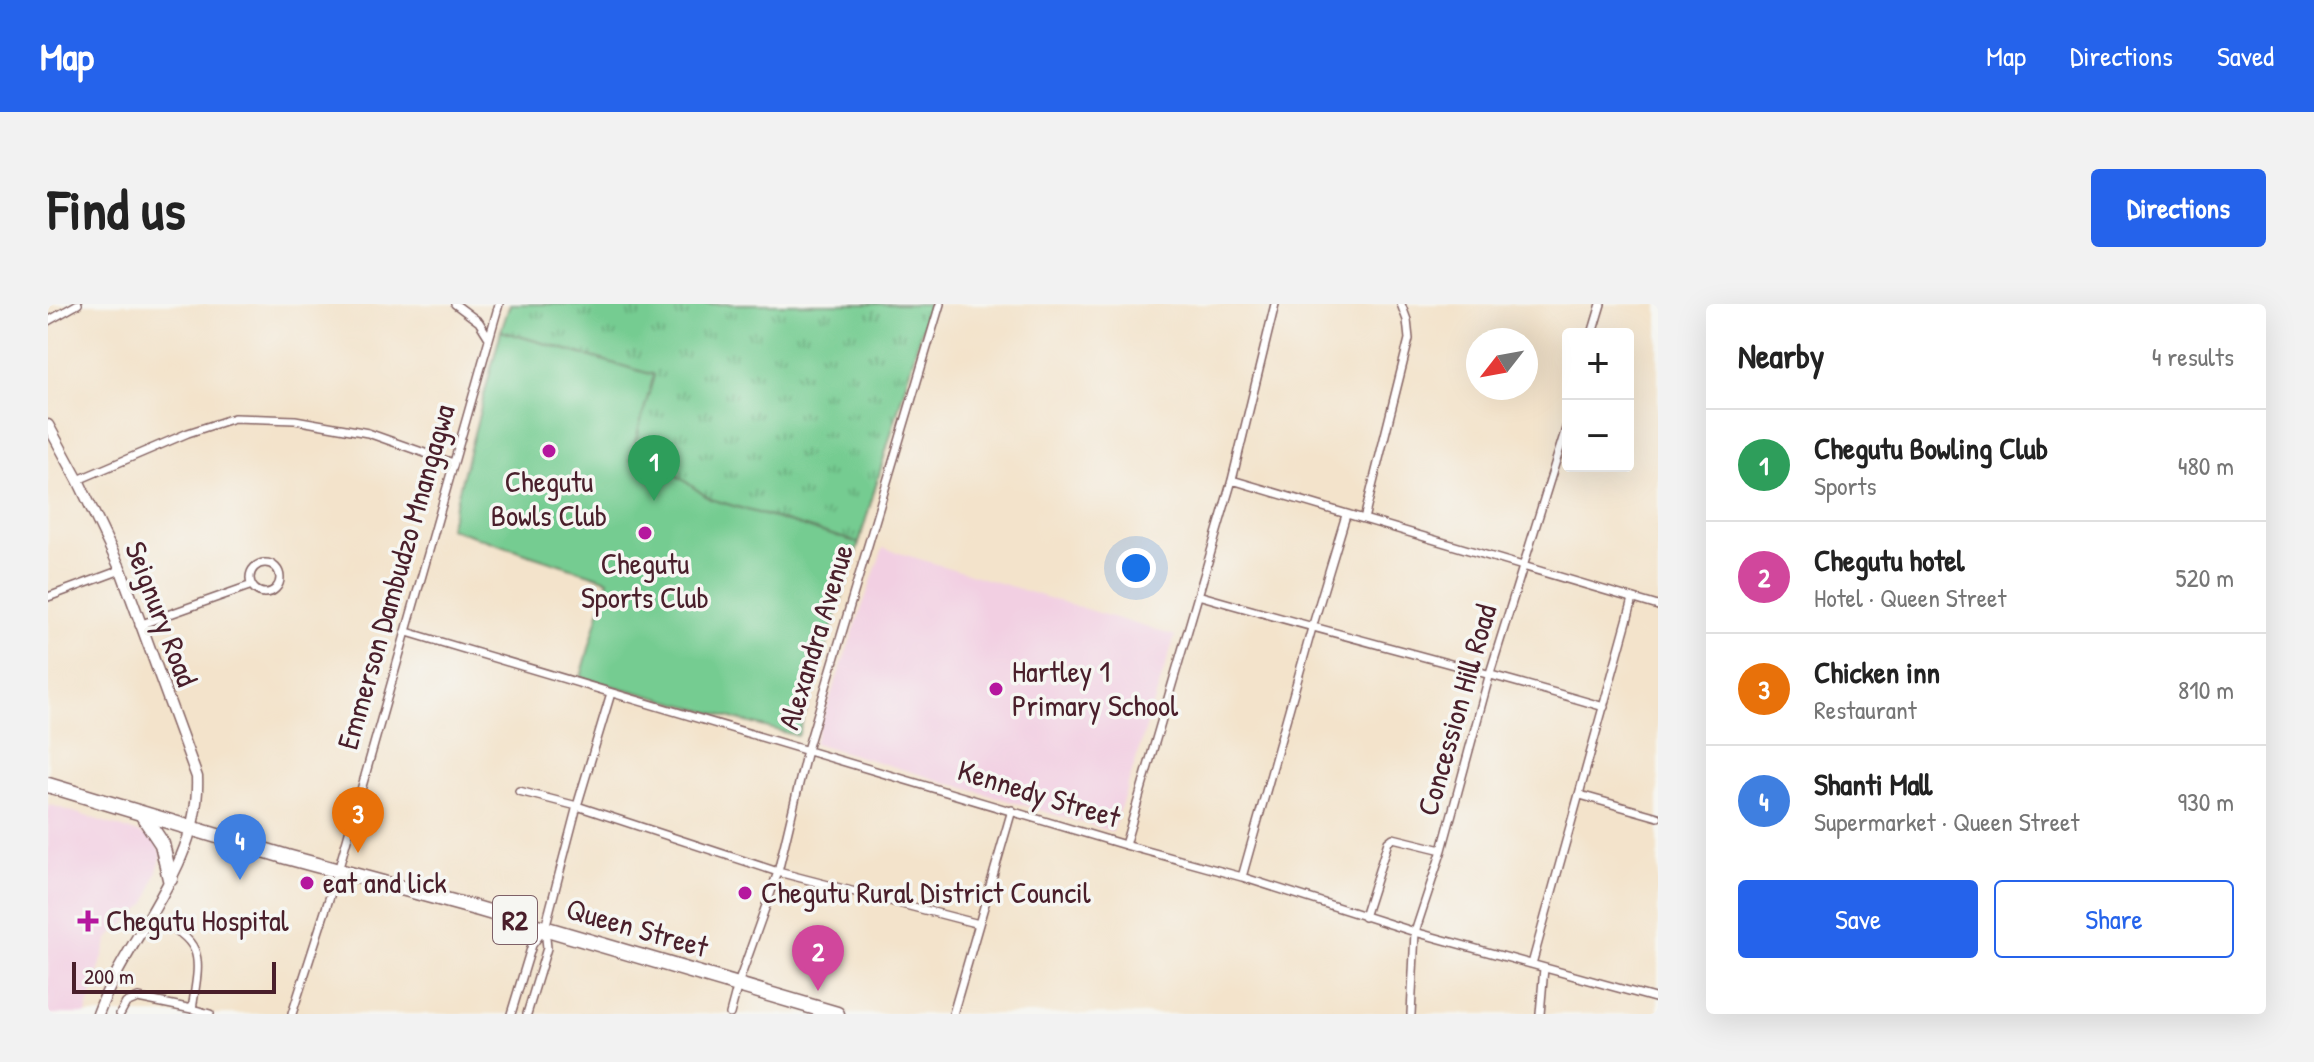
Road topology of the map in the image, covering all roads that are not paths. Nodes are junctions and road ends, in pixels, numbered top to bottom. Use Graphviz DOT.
graph roads {
  1 [pos="78,304"];
  2 [pos="455,304"];
  3 [pos="499,304"];
  4 [pos="940,304"];
  5 [pos="1275,304"];
  6 [pos="1401,304"];
  7 [pos="1601,304"];
  8 [pos="48,321"];
  9 [pos="1594,328"];
  10 [pos="489,338"];
  11 [pos="48,425"];
  12 [pos="1562,442"];
  13 [pos="453,463"];
  14 [pos="78,480"];
  15 [pos="1232,480"];
  16 [pos="1346,515"];
  17 [pos="1364,519"];
  18 [pos="1525,566"];
  19 [pos="121,570"];
  20 [pos="252,585"];
  21 [pos="1198,595"];
  22 [pos="48,597"];
  23 [pos="1633,599"];
  24 [pos="1658,606"];
  25 [pos="139,625"];
  26 [pos="1312,628"];
  27 [pos="407,632"];
  28 [pos="1490,673"];
  29 [pos="611,693"];
  30 [pos="1604,707"];
  31 [pos="807,750"];
  32 [pos="48,785"];
  33 [pos="519,791"];
  34 [pos="1580,795"];
  35 [pos="577,806"];
  36 [pos="1012,810"];
  37 [pos="142,813"];
  38 [pos="1658,817"];
  39 [pos="191,828"];
  40 [pos="1125,845"];
  41 [pos="1442,850"];
  42 [pos="338,871"];
  43 [pos="778,872"];
  44 [pos="1242,877"];
  45 [pos="170,879"];
  46 [pos="151,916"];
  47 [pos="1364,917"];
  48 [pos="979,924"];
  49 [pos="545,928"];
  50 [pos="1415,932"];
  51 [pos="1532,964"];
  52 [pos="1544,968"];
  53 [pos="738,984"];
  54 [pos="1658,999"];
  55 [pos="192,1009"];
  56 [pos="98,1014"];
  57 [pos="120,1014"];
  58 [pos="210,1014"];
  59 [pos="292,1014"];
  60 [pos="511,1014"];
  61 [pos="527,1014"];
  62 [pos="730,1014"];
  63 [pos="837,1014"];
  64 [pos="953,1014"];
  65 [pos="1411,1014"];
  66 [pos="1540,1014"];
  1 -- 8 [label="street"];
  2 -- 10 [label="street"];
  3 -- 10 [label="street, Emmerson Dambudzo Mnangagwa"];
  4 -- 31 [label="street, Alexandra Avenue"];
  5 -- 15 [label="street"];
  6 -- 17 [label="street"];
  7 -- 9 [label="street"];
  10 -- 13 [label="street, Emmerson Dambudzo Mnangagwa"];
  11 -- 14 [label="main road, Seignury Road"];
  12 -- 18 [label="street, Concession Hill Road"];
  13 -- 14 [label="street"];
  13 -- 27 [label="street, Emmerson Dambudzo Mnangagwa"];
  14 -- 19 [label="main road, Seignury Road"];
  15 -- 16 [label="street"];
  15 -- 21 [label="street"];
  16 -- 17 [label="street"];
  16 -- 26 [label="street"];
  17 -- 18 [label="street"];
  18 -- 23 [label="street"];
  18 -- 28 [label="street, Concession Hill Road"];
  19 -- 22 [label="street"];
  19 -- 25 [label="main road, Seignury Road"];
  20 -- 20 [label="street"];
  20 -- 25 [label="street"];
  21 -- 26 [label="street"];
  21 -- 40 [label="street"];
  23 -- 24 [label="street"];
  23 -- 30 [label="street"];
  25 -- 39 [label="main road, Seignury Road"];
  26 -- 28 [label="street"];
  26 -- 44 [label="street"];
  27 -- 29 [label="street, Kennedy Street"];
  27 -- 42 [label="street, Emmerson Dambudzo Mnangagwa"];
  28 -- 30 [label="street"];
  28 -- 41 [label="street, Concession Hill Road"];
  29 -- 31 [label="street, Kennedy Street"];
  29 -- 35 [label="street"];
  30 -- 34 [label="street"];
  31 -- 36 [label="street, Kennedy Street"];
  31 -- 43 [label="street, Alexandra Avenue"];
  32 -- 37 [label="highway, R2"];
  33 -- 35 [label="street"];
  34 -- 38 [label="street"];
  34 -- 51 [label="street"];
  35 -- 43 [label="street"];
  35 -- 49 [label="street"];
  36 -- 40 [label="street, Kennedy Street"];
  36 -- 48 [label="street"];
  37 -- 39 [label="highway, R2"];
  37 -- 45 [label="highway"];
  39 -- 42 [label="highway, Queen Street / R2"];
  39 -- 45 [label="main road, Seignury Road"];
  40 -- 44 [label="street, Kennedy Street"];
  41 -- 47 [label="street"];
  41 -- 50 [label="street, Concession Hill Road"];
  42 -- 49 [label="highway, Queen Street / R2"];
  42 -- 59 [label="street, Emmerson Dambudzo Mnangagwa"];
  43 -- 48 [label="street"];
  43 -- 53 [label="street, Alexandra Avenue"];
  44 -- 47 [label="street, Kennedy Street"];
  45 -- 46 [label="main road, Seignury Road"];
  46 -- 55 [label="street"];
  46 -- 56 [label="main road, Seignury Road"];
  47 -- 50 [label="street, Kennedy Street"];
  48 -- 64 [label="street"];
  49 -- 53 [label="highway, Queen Street / R2"];
  49 -- 60 [label="street"];
  49 -- 61 [label="street"];
  50 -- 51 [label="street, Kennedy Street"];
  50 -- 65 [label="street, Concession Hill Road"];
  51 -- 52 [label="street, Kennedy Street"];
  52 -- 54 [label="street, Kennedy Street"];
  52 -- 66 [label="street"];
  53 -- 62 [label="street, Alexandra Avenue"];
  53 -- 63 [label="highway, Queen Street / R2"];
  55 -- 57 [label="street"];
  55 -- 58 [label="street"];
}
